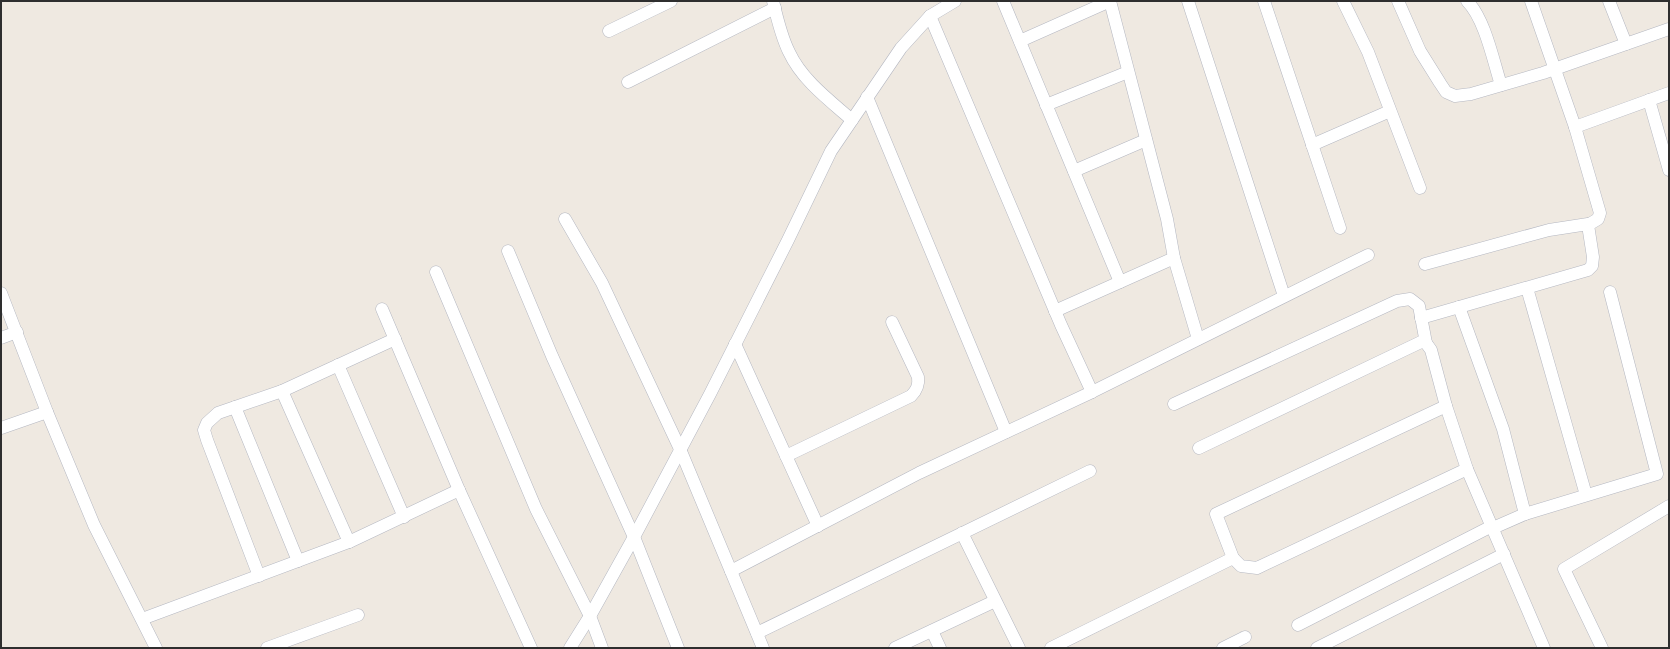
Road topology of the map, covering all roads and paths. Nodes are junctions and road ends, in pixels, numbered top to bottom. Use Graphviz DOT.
graph roads {
  1 [pos="671,1"];
  2 [pos="955,1"];
  3 [pos="1003,1"];
  4 [pos="1110,1"];
  5 [pos="1188,1"];
  6 [pos="1264,1"];
  7 [pos="1343,1"];
  8 [pos="1398,1"];
  9 [pos="1468,1"];
  10 [pos="1531,1"];
  11 [pos="1608,1"];
  12 [pos="774,4"];
  13 [pos="930,16"];
  14 [pos="1669,29"];
  15 [pos="609,31"];
  16 [pos="1020,41"];
  17 [pos="1626,44"];
  18 [pos="1554,69"];
  19 [pos="1128,72"];
  20 [pos="628,82"];
  21 [pos="1501,85"];
  22 [pos="1669,93"];
  23 [pos="868,97"];
  24 [pos="1649,100"];
  25 [pos="1046,105"];
  26 [pos="1390,111"];
  27 [pos="852,120"];
  28 [pos="1575,126"];
  29 [pos="1146,140"];
  30 [pos="1312,145"];
  31 [pos="1669,170"];
  32 [pos="1074,171"];
  33 [pos="1420,188"];
  34 [pos="565,219"];
  35 [pos="1588,224"];
  36 [pos="1340,228"];
  37 [pos="508,251"];
  38 [pos="1368,255"];
  39 [pos="1174,258"];
  40 [pos="1426,264"];
  41 [pos="436,272"];
  42 [pos="1120,282"];
  43 [pos="1527,288"];
  44 [pos="1610,292"];
  45 [pos="1,293"];
  46 [pos="1284,296"];
  47 [pos="1459,307"];
  48 [pos="382,309"];
  49 [pos="1055,311"];
  50 [pos="1421,318"];
  51 [pos="892,322"];
  52 [pos="17,332"];
  53 [pos="1,338"];
  54 [pos="395,339"];
  55 [pos="1198,339"];
  56 [pos="735,344"];
  57 [pos="1426,344"];
  58 [pos="338,365"];
  59 [pos="282,391"];
  60 [pos="1092,392"];
  61 [pos="1174,404"];
  62 [pos="1446,406"];
  63 [pos="235,407"];
  64 [pos="47,412"];
  65 [pos="1,428"];
  66 [pos="1006,432"];
  67 [pos="1199,448"];
  68 [pos="680,449"];
  69 [pos="786,456"];
  70 [pos="1466,469"];
  71 [pos="1090,471"];
  72 [pos="459,490"];
  73 [pos="1586,495"];
  74 [pos="1669,506"];
  75 [pos="1525,514"];
  76 [pos="404,517"];
  77 [pos="818,526"];
  78 [pos="1492,528"];
  79 [pos="962,533"];
  80 [pos="634,537"];
  81 [pos="349,542"];
  82 [pos="1504,554"];
  83 [pos="1233,558"];
  84 [pos="298,561"];
  85 [pos="731,571"];
  86 [pos="259,576"];
  87 [pos="995,601"];
  88 [pos="358,615"];
  89 [pos="590,616"];
  90 [pos="142,619"];
  91 [pos="1298,625"];
  92 [pos="932,631"];
  93 [pos="757,633"];
  94 [pos="1245,637"];
  95 [pos="156,648"];
  96 [pos="267,648"];
  97 [pos="531,648"];
  98 [pos="570,648"];
  99 [pos="602,648"];
  100 [pos="678,648"];
  101 [pos="763,648"];
  102 [pos="895,648"];
  103 [pos="940,648"];
  104 [pos="1019,648"];
  105 [pos="1051,648"];
  106 [pos="1223,648"];
  107 [pos="1317,648"];
  108 [pos="1544,648"];
  109 [pos="1602,648"];
  1 -- 15 [label="street"];
  2 -- 13 [label="street"];
  3 -- 16 [label="street"];
  4 -- 16 [label="street"];
  4 -- 19 [label="street"];
  5 -- 46 [label="street"];
  6 -- 30 [label="street"];
  7 -- 26 [label="street"];
  8 -- 21 [label="street"];
  9 -- 21 [label="street"];
  10 -- 18 [label="street"];
  11 -- 17 [label="street"];
  12 -- 20 [label="street"];
  12 -- 27 [label="street"];
  13 -- 23 [label="street"];
  13 -- 49 [label="street"];
  14 -- 17 [label="street"];
  16 -- 25 [label="street"];
  17 -- 18 [label="street"];
  18 -- 21 [label="street"];
  18 -- 28 [label="street"];
  19 -- 25 [label="street"];
  19 -- 29 [label="street"];
  22 -- 24 [label="street"];
  23 -- 27 [label="street"];
  23 -- 66 [label="street"];
  24 -- 28 [label="street"];
  24 -- 31 [label="street"];
  25 -- 32 [label="street"];
  26 -- 30 [label="street"];
  26 -- 33 [label="street"];
  27 -- 56 [label="street"];
  28 -- 35 [label="street"];
  29 -- 32 [label="street"];
  29 -- 39 [label="street"];
  30 -- 36 [label="street"];
  32 -- 42 [label="street"];
  34 -- 68 [label="street"];
  35 -- 40 [label="street"];
  35 -- 43 [label="street"];
  37 -- 80 [label="street"];
  38 -- 46 [label="street"];
  39 -- 42 [label="street"];
  39 -- 55 [label="street"];
  41 -- 89 [label="street"];
  42 -- 49 [label="street"];
  43 -- 47 [label="street"];
  43 -- 73 [label="street"];
  44 -- 73 [label="street"];
  45 -- 52 [label="street"];
  46 -- 55 [label="street"];
  47 -- 50 [label="street"];
  47 -- 75 [label="street"];
  48 -- 54 [label="street"];
  49 -- 60 [label="street"];
  50 -- 57 [label="street"];
  50 -- 61 [label="street"];
  51 -- 69 [label="street"];
  52 -- 53 [label="street"];
  52 -- 64 [label="street"];
  54 -- 58 [label="street"];
  54 -- 72 [label="street"];
  55 -- 60 [label="street"];
  56 -- 68 [label="street"];
  56 -- 69 [label="street"];
  57 -- 62 [label="street"];
  57 -- 67 [label="street"];
  58 -- 59 [label="street"];
  58 -- 76 [label="street"];
  59 -- 63 [label="street"];
  59 -- 81 [label="street"];
  60 -- 66 [label="street"];
  62 -- 70 [label="street"];
  62 -- 83 [label="street"];
  63 -- 84 [label="street"];
  63 -- 86 [label="street"];
  64 -- 65 [label="street"];
  64 -- 90 [label="street"];
  66 -- 77 [label="street"];
  68 -- 80 [label="street"];
  68 -- 85 [label="street"];
  69 -- 77 [label="street"];
  70 -- 78 [label="street"];
  70 -- 83 [label="street"];
  71 -- 79 [label="street"];
  72 -- 76 [label="street"];
  72 -- 97 [label="street"];
  73 -- 75 [label="street"];
  74 -- 109 [label="street"];
  75 -- 78 [label="street"];
  76 -- 81 [label="street"];
  77 -- 85 [label="street"];
  78 -- 82 [label="street"];
  78 -- 91 [label="street"];
  79 -- 87 [label="street"];
  79 -- 93 [label="street"];
  80 -- 89 [label="street"];
  80 -- 100 [label="street"];
  81 -- 84 [label="street"];
  82 -- 107 [label="street"];
  82 -- 108 [label="street"];
  83 -- 105 [label="street"];
  84 -- 86 [label="street"];
  85 -- 93 [label="street"];
  86 -- 90 [label="street"];
  87 -- 92 [label="street"];
  87 -- 104 [label="street"];
  88 -- 96 [label="street"];
  89 -- 98 [label="street"];
  89 -- 99 [label="street"];
  90 -- 95 [label="street"];
  92 -- 102 [label="street"];
  92 -- 103 [label="street"];
  93 -- 101 [label="street"];
  94 -- 106 [label="street"];
}
